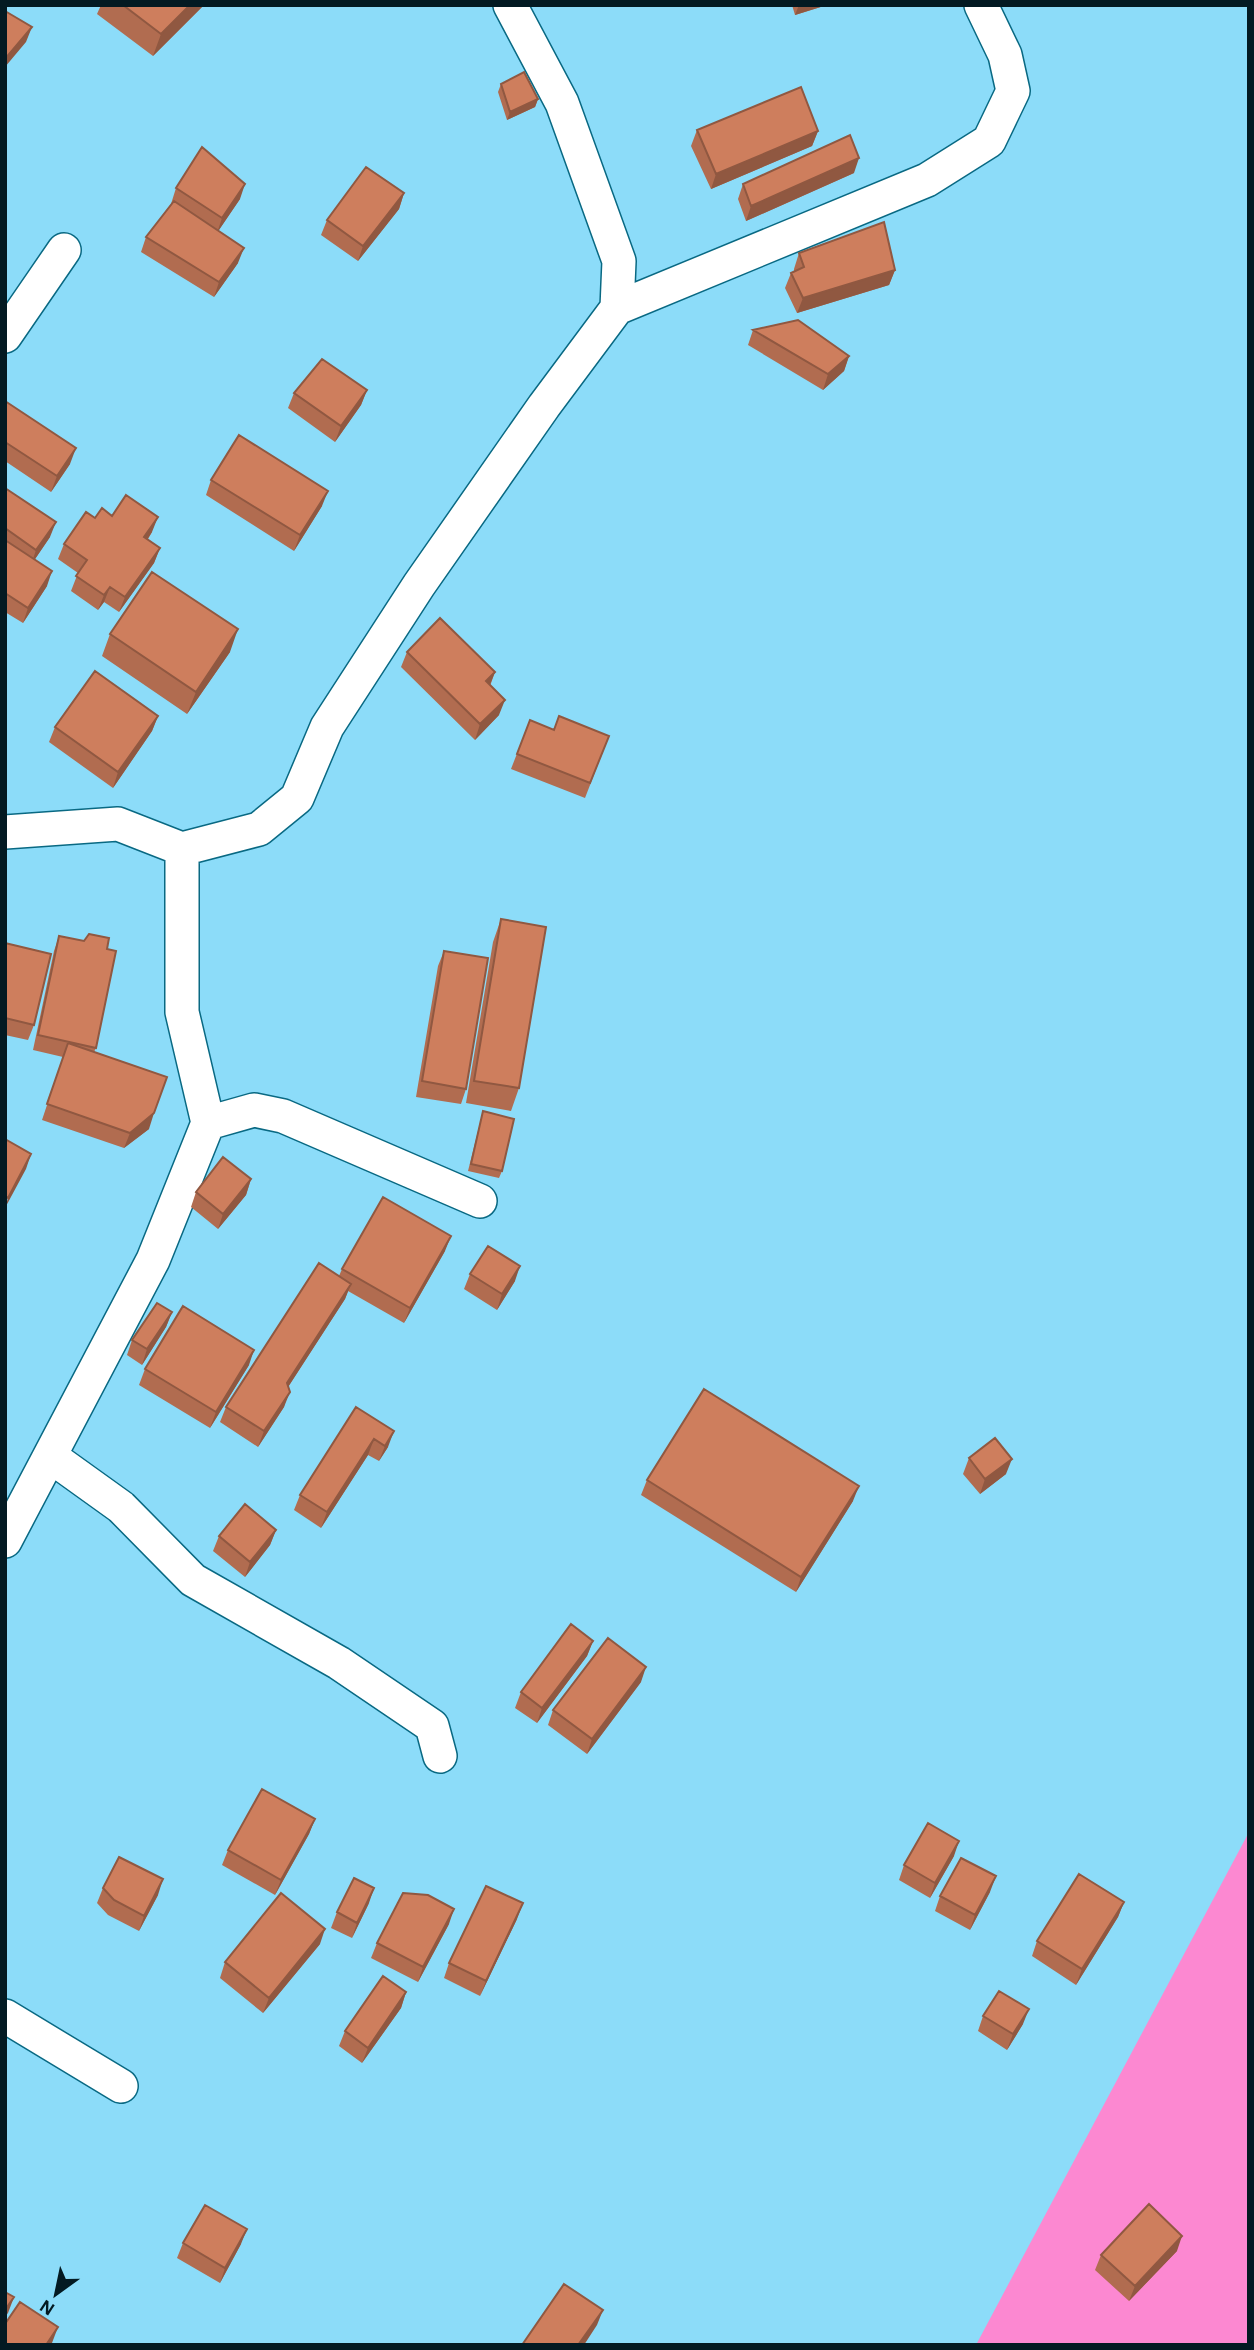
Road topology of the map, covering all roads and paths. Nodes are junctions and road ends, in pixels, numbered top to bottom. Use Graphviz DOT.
graph roads {
  1 [pos="510,5"];
  2 [pos="981,5"];
  3 [pos="64,250"];
  4 [pos="617,308"];
  5 [pos="5,336"];
  6 [pos="5,832"];
  7 [pos="182,849"];
  8 [pos="208,1123"];
  9 [pos="480,1201"];
  10 [pos="50,1456"];
  11 [pos="5,1541"];
  12 [pos="440,1756"];
  13 [pos="5,2016"];
  14 [pos="121,2086"];
  1 -- 4 [label="street"];
  2 -- 4 [label="street"];
  3 -- 5 [label="street"];
  4 -- 7 [label="street"];
  6 -- 7 [label="street"];
  7 -- 8 [label="street"];
  8 -- 9 [label="street"];
  8 -- 10 [label="street"];
  10 -- 11 [label="street"];
  10 -- 12 [label="street"];
  13 -- 14 [label="street"];
}
